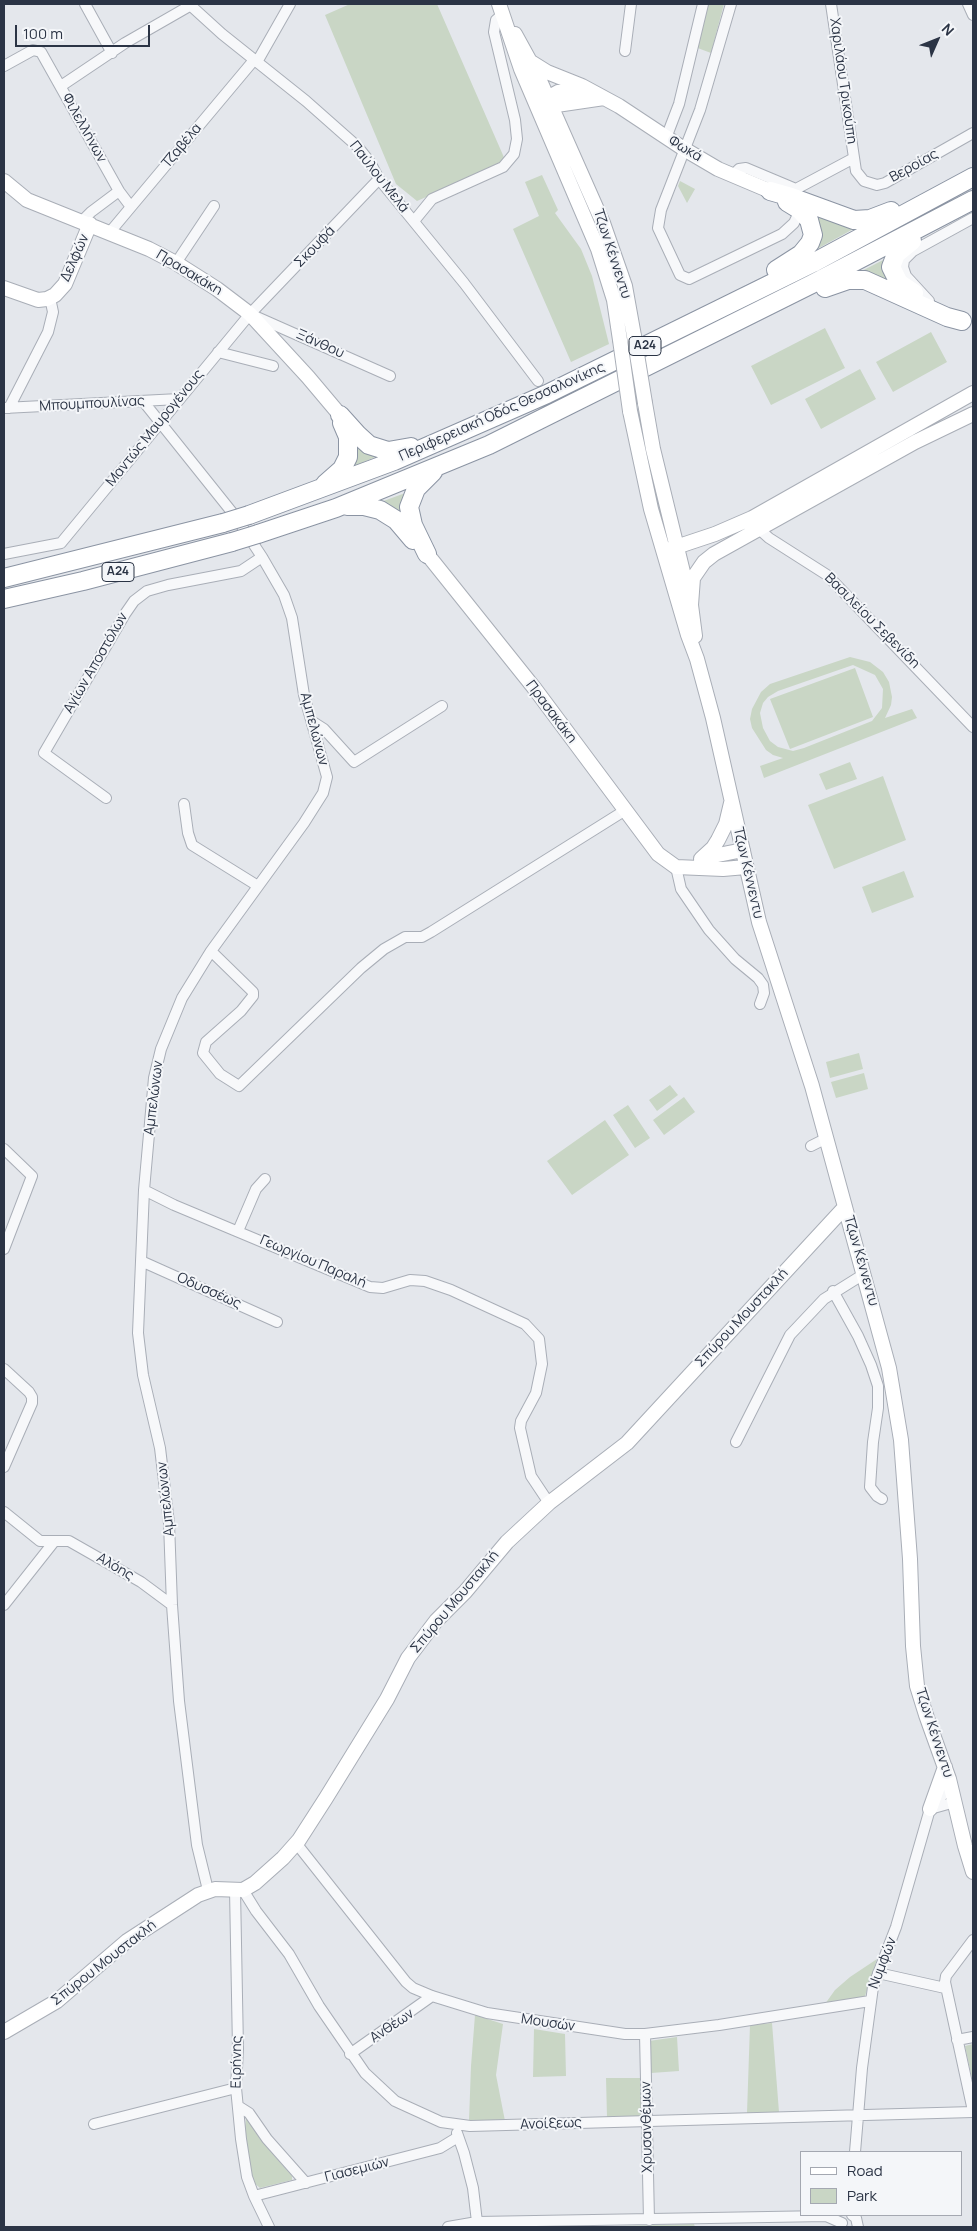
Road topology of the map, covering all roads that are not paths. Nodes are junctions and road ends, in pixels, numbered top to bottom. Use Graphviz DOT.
graph roads {
  1 [pos="85,4"];
  2 [pos="191,4"];
  3 [pos="290,4"];
  4 [pos="631,4"];
  5 [pos="703,4"];
  6 [pos="731,4"];
  7 [pos="831,4"];
  8 [pos="968,4"];
  9 [pos="501,9"];
  10 [pos="973,15"];
  11 [pos="625,51"];
  12 [pos="112,53"];
  13 [pos="255,61"];
  14 [pos="531,61"];
  15 [pos="4,66"];
  16 [pos="61,86"];
  17 [pos="586,96"];
  18 [pos="543,104"];
  19 [pos="561,127"];
  20 [pos="973,133"];
  21 [pos="666,138"];
  22 [pos="684,149"];
  23 [pos="854,158"];
  24 [pos="973,175"];
  25 [pos="732,176"];
  26 [pos="379,179"];
  27 [pos="4,181"];
  28 [pos="119,191"];
  29 [pos="770,191"];
  30 [pos="973,200"];
  31 [pos="973,205"];
  32 [pos="131,206"];
  33 [pos="214,206"];
  34 [pos="800,210"];
  35 [pos="973,218"];
  36 [pos="414,221"];
  37 [pos="86,223"];
  38 [pos="110,232"];
  39 [pos="176,263"];
  40 [pos="4,288"];
  41 [pos="50,298"];
  42 [pos="929,300"];
  43 [pos="250,314"];
  44 [pos="704,317"];
  45 [pos="968,323"];
  46 [pos="695,343"];
  47 [pos="218,352"];
  48 [pos="273,366"];
  49 [pos="390,376"];
  50 [pos="538,381"];
  51 [pos="973,393"];
  52 [pos="179,399"];
  53 [pos="143,400"];
  54 [pos="6,408"];
  55 [pos="973,414"];
  56 [pos="340,415"];
  57 [pos="160,423"];
  58 [pos="435,443"];
  59 [pos="447,463"];
  60 [pos="307,495"];
  61 [pos="336,508"];
  62 [pos="759,529"];
  63 [pos="732,543"];
  64 [pos="4,554"];
  65 [pos="428,554"];
  66 [pos="673,556"];
  67 [pos="262,557"];
  68 [pos="4,578"];
  69 [pos="4,599"];
  70 [pos="691,604"];
  71 [pos="697,659"];
  72 [pos="442,706"];
  73 [pos="313,722"];
  74 [pos="973,727"];
  75 [pos="106,798"];
  76 [pos="732,800"];
  77 [pos="184,804"];
  78 [pos="624,811"];
  79 [pos="743,850"];
  80 [pos="700,858"];
  81 [pos="746,866"];
  82 [pos="680,867"];
  83 [pos="258,886"];
  84 [pos="211,951"];
  85 [pos="760,1004"];
  86 [pos="826,1138"];
  87 [pos="811,1146"];
  88 [pos="4,1149"];
  89 [pos="266,1179"];
  90 [pos="144,1190"];
  91 [pos="845,1206"];
  92 [pos="238,1231"];
  93 [pos="4,1249"];
  94 [pos="140,1261"];
  95 [pos="864,1274"];
  96 [pos="833,1292"];
  97 [pos="277,1322"];
  98 [pos="4,1369"];
  99 [pos="736,1442"];
  100 [pos="4,1467"];
  101 [pos="882,1500"];
  102 [pos="549,1503"];
  103 [pos="4,1512"];
  104 [pos="53,1543"];
  105 [pos="4,1605"];
  106 [pos="172,1605"];
  107 [pos="945,1767"];
  108 [pos="952,1788"];
  109 [pos="955,1802"];
  110 [pos="930,1809"];
  111 [pos="296,1843"];
  112 [pos="973,1872"];
  113 [pos="208,1890"];
  114 [pos="239,1890"];
  115 [pos="973,1940"];
  116 [pos="878,1973"];
  117 [pos="946,1988"];
  118 [pos="432,1996"];
  119 [pos="870,2001"];
  120 [pos="4,2032"];
  121 [pos="645,2034"];
  122 [pos="973,2037"];
  123 [pos="957,2040"];
  124 [pos="350,2054"];
  125 [pos="236,2088"];
  126 [pos="238,2106"];
  127 [pos="973,2112"];
  128 [pos="859,2116"];
  129 [pos="647,2121"];
  130 [pos="94,2124"];
  131 [pos="454,2125"];
  132 [pos="458,2137"];
  133 [pos="855,2151"];
  134 [pos="306,2183"];
  135 [pos="254,2196"];
  136 [pos="853,2216"];
  137 [pos="649,2220"];
  138 [pos="477,2222"];
  139 [pos="843,2222"];
  140 [pos="269,2227"];
  141 [pos="448,2227"];
  142 [pos="858,2227"];
  1 -- 12 [label="street"];
  2 -- 12 [label="street"];
  2 -- 13 [label="street, Παύλου Μελά"];
  3 -- 13 [label="street, Τζαβέλα"];
  4 -- 11 [label="street"];
  5 -- 21 [label="street"];
  6 -- 22 [label="street"];
  7 -- 23 [label="street, Χαριλάου Τρικούπη"];
  8 -- 10 [label="street"];
  9 -- 14 [label="main road, Τζων Κέννεντυ"];
  9 -- 18 [label="main road, Τζων Κέννεντυ"];
  9 -- 36 [label="street"];
  12 -- 16 [label="street"];
  13 -- 26 [label="street, Παύλου Μελά"];
  13 -- 32 [label="street, Τζαβέλα"];
  14 -- 17 [label="main road, Φωκά"];
  14 -- 18 [label="main road, Τζων Κέννεντυ"];
  15 -- 16 [label="street, Φιλελλήνων"];
  16 -- 28 [label="street, Φιλελλήνων"];
  17 -- 18 [label="main road"];
  17 -- 19 [label="main road"];
  17 -- 21 [label="main road, Φωκά"];
  18 -- 19 [label="main road, Τζων Κέννεντυ"];
  18 -- 66 [label="main road, Τζων Κέννεντυ, bridge"];
  19 -- 66 [label="main road, Τζων Κέννεντυ, bridge"];
  20 -- 23 [label="street, Βεροίας"];
  21 -- 22 [label="main road, Φωκά"];
  22 -- 25 [label="main road, Φωκά"];
  22 -- 34 [label="street"];
  23 -- 25 [label="street"];
  24 -- 29 [label="highway"];
  24 -- 44 [label="highway, Περιφερειακή Οδός Θεσσαλονίκης / Α24"];
  25 -- 29 [label="main road, Φωκά"];
  26 -- 36 [label="street, Παύλου Μελά"];
  26 -- 43 [label="street, Σκουφά"];
  27 -- 37 [label="main road, Πρασακάκη"];
  28 -- 32 [label="street, Φιλελλήνων"];
  28 -- 37 [label="street"];
  29 -- 34 [label="highway"];
  30 -- 46 [label="highway, Περιφερειακή Οδός Θεσσαλονίκης / Α24"];
  31 -- 42 [label="highway"];
  32 -- 38 [label="street, Τζαβέλα"];
  33 -- 39 [label="street"];
  34 -- 44 [label="highway"];
  35 -- 42 [label="street"];
  36 -- 50 [label="street, Παύλου Μελά"];
  37 -- 38 [label="main road, Πρασακάκη"];
  37 -- 41 [label="main road, Δελφών"];
  38 -- 39 [label="main road, Πρασακάκη"];
  39 -- 43 [label="main road, Πρασακάκη"];
  40 -- 41 [label="main road"];
  41 -- 54 [label="street"];
  42 -- 45 [label="highway"];
  43 -- 47 [label="street, Μαντώς Μαυρογένους"];
  43 -- 49 [label="street, Ξάνθου"];
  43 -- 56 [label="main road, Πρασακάκη"];
  44 -- 58 [label="highway, Περιφερειακή Οδός Θεσσαλονίκης / Α24"];
  45 -- 46 [label="highway"];
  46 -- 59 [label="highway, Περιφερειακή Οδός Θεσσαλονίκης / Α24"];
  47 -- 48 [label="street"];
  47 -- 52 [label="street, Μαντώς Μαυρογένους"];
  51 -- 66 [label="main road"];
  52 -- 53 [label="street, Μπουμπουλίνας"];
  52 -- 57 [label="street, Μαντώς Μαυρογένους"];
  53 -- 54 [label="street, Μπουμπουλίνας"];
  53 -- 57 [label="street, Αμπελώνων"];
  55 -- 62 [label="main road"];
  56 -- 58 [label="highway"];
  56 -- 60 [label="highway"];
  57 -- 64 [label="street, Μαντώς Μαυρογένους"];
  57 -- 67 [label="street, Αμπελώνων"];
  58 -- 60 [label="highway, Περιφερειακή Οδός Θεσσαλονίκης / Α24"];
  59 -- 61 [label="highway, Περιφερειακή Οδός Θεσσαλονίκης / Α24"];
  59 -- 65 [label="highway"];
  60 -- 68 [label="highway, Περιφερειακή Οδός Θεσσαλονίκης / Α24, bridge"];
  61 -- 65 [label="highway"];
  61 -- 69 [label="highway, Περιφερειακή Οδός Θεσσαλονίκης / Α24, bridge"];
  62 -- 63 [label="main road"];
  62 -- 74 [label="street, Βασιλείου Σεβενίδη"];
  63 -- 66 [label="main road"];
  63 -- 70 [label="main road"];
  65 -- 78 [label="main road, Πρασακάκη"];
  66 -- 70 [label="main road, Τζων Κέννεντυ"];
  66 -- 71 [label="main road, Τζων Κέννεντυ"];
  67 -- 73 [label="street, Αμπελώνων"];
  67 -- 75 [label="street, Αγίων Αποστόλων"];
  70 -- 71 [label="main road, Τζων Κέννεντυ"];
  71 -- 76 [label="main road, Τζων Κέννεντυ"];
  72 -- 73 [label="street"];
  73 -- 83 [label="street, Αμπελώνων"];
  76 -- 79 [label="main road, Τζων Κέννεντυ"];
  76 -- 80 [label="main road"];
  77 -- 83 [label="street"];
  78 -- 82 [label="main road, Πρασακάκη"];
  78 -- 84 [label="street"];
  79 -- 80 [label="main road"];
  79 -- 81 [label="main road, Τζων Κέννεντυ"];
  80 -- 82 [label="main road"];
  81 -- 82 [label="main road"];
  81 -- 86 [label="main road, Τζων Κέννεντυ"];
  82 -- 85 [label="street"];
  83 -- 84 [label="street, Αμπελώνων"];
  84 -- 90 [label="street, Αμπελώνων"];
  86 -- 87 [label="street"];
  86 -- 91 [label="main road, Τζων Κέννεντυ"];
  88 -- 93 [label="street"];
  89 -- 92 [label="street"];
  90 -- 92 [label="street, Γεωργίου Παραλή"];
  90 -- 94 [label="street, Αμπελώνων"];
  91 -- 95 [label="main road, Τζων Κέννεντυ"];
  91 -- 102 [label="main road, Σπύρου Μουστακλή"];
  92 -- 102 [label="street, Γεωργίου Παραλή"];
  94 -- 97 [label="street, Οδυσσέως"];
  94 -- 106 [label="street, Αμπελώνων"];
  95 -- 96 [label="street"];
  95 -- 107 [label="main road, Τζων Κέννεντυ"];
  96 -- 99 [label="street"];
  96 -- 101 [label="street"];
  98 -- 100 [label="street"];
  102 -- 111 [label="main road, Σπύρου Μουστακλή"];
  103 -- 104 [label="street, Αλόης"];
  104 -- 105 [label="street"];
  104 -- 106 [label="street, Αλόης"];
  106 -- 113 [label="street, Αμπελώνων"];
  107 -- 108 [label="main road, Τζων Κέννεντυ"];
  107 -- 110 [label="main road"];
  108 -- 109 [label="main road, Τζων Κέννεντυ"];
  108 -- 110 [label="street"];
  109 -- 110 [label="street"];
  109 -- 112 [label="main road, Τζων Κέννεντυ"];
  110 -- 116 [label="street, Νυμφών"];
  111 -- 114 [label="main road, Σπύρου Μουστακλή"];
  111 -- 118 [label="street, Μουσών"];
  113 -- 114 [label="main road"];
  113 -- 120 [label="main road, Σπύρου Μουστακλή"];
  114 -- 124 [label="street, Ανοίξεως"];
  114 -- 125 [label="street, Ειρήνης"];
  115 -- 117 [label="street"];
  116 -- 117 [label="street"];
  116 -- 119 [label="street, Νυμφών"];
  117 -- 123 [label="street"];
  118 -- 121 [label="street, Μουσών"];
  118 -- 124 [label="street, Ανθέων"];
  119 -- 121 [label="street, Μουσών"];
  119 -- 128 [label="street, Νυμφών"];
  121 -- 129 [label="street, Χρυσανθέμων"];
  122 -- 123 [label="street"];
  123 -- 127 [label="street"];
  124 -- 131 [label="street, Ανοίξεως"];
  125 -- 126 [label="street, Ειρήνης"];
  125 -- 130 [label="street"];
  126 -- 134 [label="street"];
  126 -- 135 [label="street, Ειρήνης"];
  127 -- 128 [label="street, Ανοίξεως"];
  128 -- 129 [label="street, Ανοίξεως"];
  128 -- 133 [label="street, Νυμφών"];
  129 -- 131 [label="street, Ανοίξεως"];
  129 -- 137 [label="street, Χρυσανθέμων"];
  131 -- 132 [label="street"];
  132 -- 134 [label="street, Γιασεμιών"];
  132 -- 138 [label="street"];
  134 -- 135 [label="street, Γιασεμιών"];
  135 -- 140 [label="street, Ειρήνης"];
  136 -- 142 [label="street"];
  137 -- 138 [label="street"];
  137 -- 139 [label="street"];
  138 -- 141 [label="street"];
}
